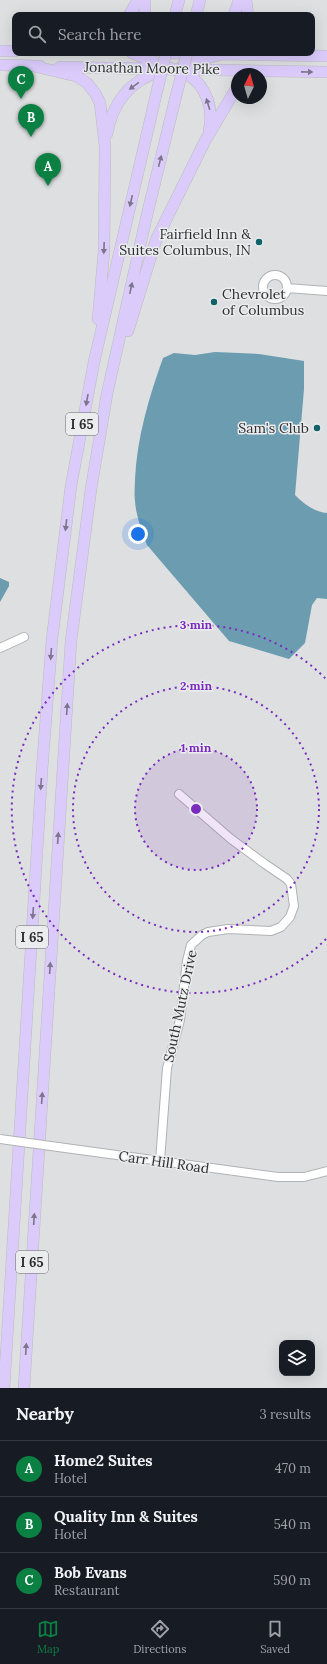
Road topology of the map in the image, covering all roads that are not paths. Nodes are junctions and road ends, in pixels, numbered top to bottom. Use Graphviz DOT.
graph roads {
  1 [pos="138,0"];
  2 [pos="145,0"];
  3 [pos="179,0"];
  4 [pos="200,0"];
  5 [pos="239,0"];
  6 [pos="246,0"];
  7 [pos="131,12"];
  8 [pos="145,12"];
  9 [pos="176,12"];
  10 [pos="197,12"];
  11 [pos="235,12"];
  12 [pos="248,12"];
  13 [pos="0,51"];
  14 [pos="12,51"];
  15 [pos="315,53"];
  16 [pos="315,55"];
  17 [pos="327,55"];
  18 [pos="140,56"];
  19 [pos="165,56"];
  20 [pos="170,56"];
  21 [pos="181,56"];
  22 [pos="187,56"];
  23 [pos="215,56"];
  24 [pos="153,61"];
  25 [pos="198,61"];
  26 [pos="0,65"];
  27 [pos="33,66"];
  28 [pos="128,68"];
  29 [pos="172,69"];
  30 [pos="222,70"];
  31 [pos="284,71"];
  32 [pos="327,72"];
  33 [pos="267,75"];
  34 [pos="231,97"];
  35 [pos="206,141"];
  36 [pos="105,146"];
  37 [pos="287,288"];
  38 [pos="327,291"];
  39 [pos="94,362"];
  40 [pos="108,394"];
  41 [pos="24,637"];
  42 [pos="0,648"];
  43 [pos="179,794"];
  44 [pos="0,1139"];
  45 [pos="160,1161"];
  46 [pos="327,1171"];
  47 [pos="4,1388"];
  48 [pos="24,1388"];
  1 -- 7 [label="highway"];
  2 -- 8 [label="highway"];
  3 -- 9 [label="highway"];
  4 -- 10 [label="highway"];
  5 -- 11 [label="highway"];
  6 -- 12 [label="highway"];
  13 -- 14 [label="highway"];
  15 -- 17 [label="highway"];
  16 -- 17 [label="highway, Jonathan Moore Pike"];
  18 -- 24 [label="highway"];
  19 -- 39 [label="highway, I 65, one-way, bridge"];
  20 -- 24 [label="highway"];
  40 -- 21 [label="highway, I 65, one-way, bridge"];
  22 -- 25 [label="highway"];
  23 -- 25 [label="highway"];
  24 -- 28 [label="highway"];
  24 -- 29 [label="highway"];
  25 -- 29 [label="highway"];
  25 -- 30 [label="highway"];
  26 -- 27 [label="highway, Jonathan Moore Pike"];
  27 -- 28 [label="highway, Jonathan Moore Pike"];
  27 -- 36 [label="highway"];
  28 -- 29 [label="highway, Jonathan Moore Pike"];
  29 -- 30 [label="highway, Jonathan Moore Pike"];
  35 -- 29 [label="highway, one-way"];
  29 -- 36 [label="highway, one-way"];
  30 -- 31 [label="highway, Jonathan Moore Pike"];
  31 -- 32 [label="highway, Jonathan Moore Pike, one-way"];
  31 -- 33 [label="highway"];
  34 -- 35 [label="highway"];
  35 -- 40 [label="highway"];
  36 -- 39 [label="highway, one-way"];
  37 -- 38 [label="street"];
  39 -- 47 [label="highway, I 65, one-way"];
  48 -- 40 [label="highway, I 65, one-way"];
  41 -- 42 [label="street"];
  43 -- 45 [label="street, South Mutz Drive"];
  44 -- 45 [label="street, Carr Hill Road, bridge"];
  45 -- 46 [label="street, Carr Hill Road"];
}
